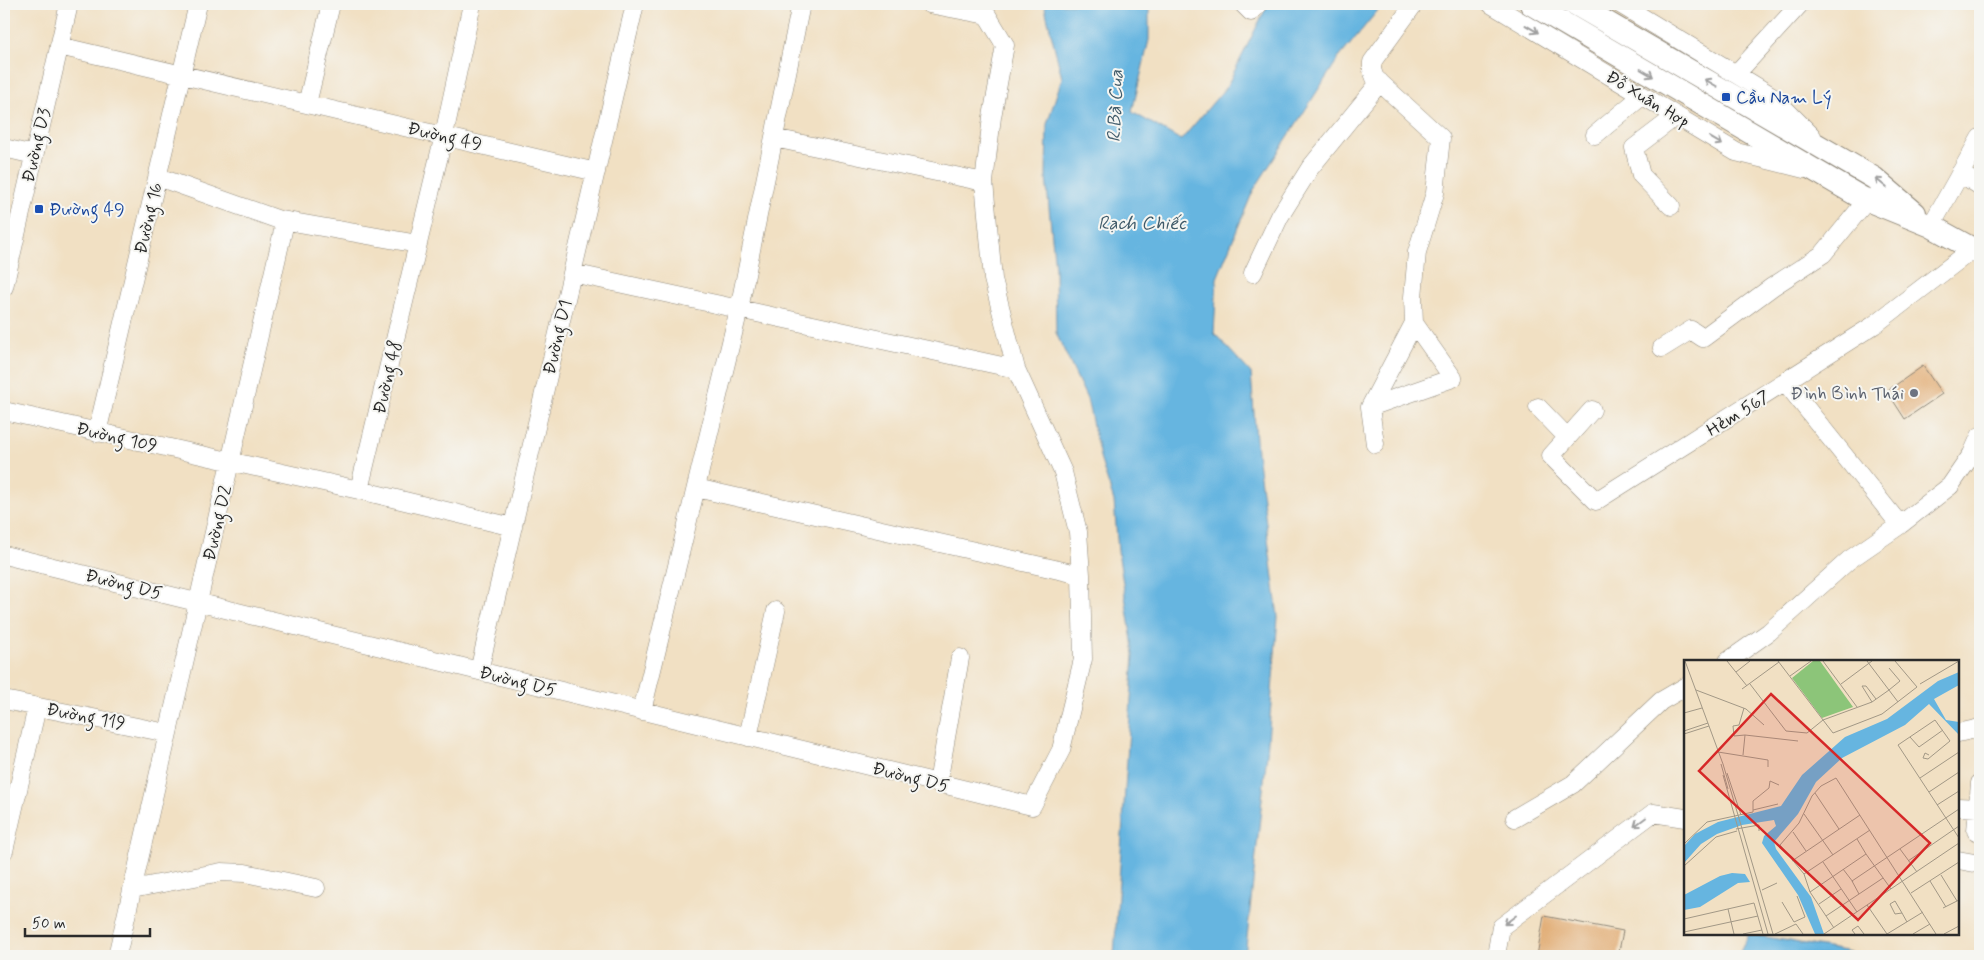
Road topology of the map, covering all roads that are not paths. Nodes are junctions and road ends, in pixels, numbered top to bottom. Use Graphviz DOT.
graph roads {
  1 [pos="69,4"];
  2 [pos="198,4"];
  3 [pos="331,4"];
  4 [pos="472,4"];
  5 [pos="636,4"];
  6 [pos="801,4"];
  7 [pos="929,4"];
  8 [pos="1243,4"];
  9 [pos="1258,4"];
  10 [pos="1414,4"];
  11 [pos="1491,4"];
  12 [pos="1531,4"];
  13 [pos="1575,4"];
  14 [pos="1620,4"];
  15 [pos="1800,4"];
  16 [pos="59,46"];
  17 [pos="1736,74"];
  18 [pos="183,75"];
  19 [pos="1380,82"];
  20 [pos="1642,96"];
  21 [pos="307,104"];
  22 [pos="1676,116"];
  23 [pos="444,135"];
  24 [pos="1595,135"];
  25 [pos="774,138"];
  26 [pos="1980,138"];
  27 [pos="4,148"];
  28 [pos="1827,151"];
  29 [pos="34,155"];
  30 [pos="596,172"];
  31 [pos="1815,172"];
  32 [pos="1960,173"];
  33 [pos="158,177"];
  34 [pos="984,182"];
  35 [pos="1980,186"];
  36 [pos="1867,200"];
  37 [pos="1671,206"];
  38 [pos="285,222"];
  39 [pos="1932,226"];
  40 [pos="418,244"];
  41 [pos="1977,251"];
  42 [pos="572,273"];
  43 [pos="1253,274"];
  44 [pos="4,287"];
  45 [pos="739,309"];
  46 [pos="1414,323"];
  47 [pos="1662,348"];
  48 [pos="1016,369"];
  49 [pos="1786,383"];
  50 [pos="1370,407"];
  51 [pos="1538,407"];
  52 [pos="1592,410"];
  53 [pos="4,411"];
  54 [pos="97,432"];
  55 [pos="1980,436"];
  56 [pos="1567,437"];
  57 [pos="1375,444"];
  58 [pos="1976,458"];
  59 [pos="231,464"];
  60 [pos="696,488"];
  61 [pos="359,490"];
  62 [pos="1900,525"];
  63 [pos="513,527"];
  64 [pos="4,555"];
  65 [pos="1081,575"];
  66 [pos="200,603"];
  67 [pos="776,611"];
  68 [pos="960,658"];
  69 [pos="1729,660"];
  70 [pos="479,671"];
  71 [pos="1684,688"];
  72 [pos="4,700"];
  73 [pos="37,706"];
  74 [pos="642,711"];
  75 [pos="1980,728"];
  76 [pos="167,733"];
  77 [pos="1959,733"];
  78 [pos="748,737"];
  79 [pos="938,783"];
  80 [pos="1980,783"];
  81 [pos="1959,807"];
  82 [pos="1978,808"];
  83 [pos="1515,818"];
  84 [pos="1684,818"];
  85 [pos="1978,831"];
  86 [pos="4,851"];
  87 [pos="1959,860"];
  88 [pos="1980,864"];
  89 [pos="316,888"];
  90 [pos="132,889"];
  91 [pos="117,956"];
  92 [pos="1496,956"];
  1 -- 16 [label="street, Đường D3"];
  2 -- 18 [label="street, Đường 16"];
  3 -- 21 [label="street"];
  4 -- 23 [label="street, Đường 48"];
  5 -- 30 [label="street, Đường D1"];
  6 -- 25 [label="street"];
  7 -- 34 [label="street"];
  8 -- 9 [label="street"];
  10 -- 19 [label="street"];
  11 -- 20 [label="street, Đỗ Xuân Hợp, one-way"];
  12 -- 31 [label="main road, Đỗ Xuân Hợp, one-way"];
  28 -- 13 [label="main road, Đỗ Xuân Hợp, one-way"];
  14 -- 17 [label="street, Đỗ Xuân Hợp"];
  15 -- 17 [label="street"];
  16 -- 18 [label="street, Đường 49"];
  16 -- 29 [label="street, Đường D3"];
  17 -- 28 [label="street, Đỗ Xuân Hợp"];
  18 -- 21 [label="street, Đường 49"];
  18 -- 33 [label="street, Đường 16"];
  19 -- 43 [label="street"];
  19 -- 46 [label="street"];
  20 -- 22 [label="street, Đỗ Xuân Hợp"];
  20 -- 24 [label="street"];
  21 -- 23 [label="street, Đường 49"];
  22 -- 31 [label="street, Đỗ Xuân Hợp, one-way"];
  22 -- 37 [label="street"];
  23 -- 30 [label="street, Đường 49"];
  23 -- 40 [label="street, Đường 48"];
  25 -- 34 [label="street"];
  25 -- 45 [label="street"];
  26 -- 32 [label="street"];
  27 -- 29 [label="street"];
  39 -- 28 [label="main road, Đỗ Xuân Hợp, one-way"];
  29 -- 44 [label="street, Đường D3"];
  30 -- 42 [label="street, Đường D1"];
  31 -- 36 [label="main road, Đỗ Xuân Hợp"];
  32 -- 35 [label="street"];
  32 -- 39 [label="street"];
  33 -- 38 [label="street"];
  33 -- 54 [label="street, Đường 16"];
  34 -- 48 [label="street"];
  36 -- 39 [label="main road, Đỗ Xuân Hợp"];
  36 -- 47 [label="street"];
  38 -- 40 [label="street"];
  38 -- 59 [label="street, Đường D2"];
  39 -- 41 [label="main road, Đỗ Xuân Hợp"];
  40 -- 61 [label="street, Đường 48"];
  41 -- 49 [label="street, Hẻm 567"];
  42 -- 45 [label="street"];
  42 -- 63 [label="street, Đường D1"];
  45 -- 48 [label="street"];
  45 -- 60 [label="street"];
  46 -- 50 [label="street"];
  46 -- 50 [label="street"];
  48 -- 65 [label="street"];
  49 -- 56 [label="street, Hẻm 567"];
  49 -- 62 [label="street"];
  50 -- 57 [label="street"];
  51 -- 56 [label="street"];
  52 -- 56 [label="street"];
  53 -- 54 [label="street, Đường 109"];
  54 -- 59 [label="street, Đường 109"];
  55 -- 58 [label="street"];
  58 -- 62 [label="street"];
  59 -- 61 [label="street"];
  59 -- 66 [label="street, Đường D2"];
  60 -- 65 [label="street"];
  60 -- 74 [label="street"];
  61 -- 63 [label="street"];
  62 -- 69 [label="street"];
  63 -- 70 [label="street, Đường D1"];
  64 -- 66 [label="street, Đường D5"];
  65 -- 79 [label="street, Đường D5"];
  66 -- 70 [label="street, Đường D5"];
  66 -- 76 [label="street, Đường D2"];
  67 -- 78 [label="street"];
  68 -- 79 [label="street"];
  70 -- 74 [label="street, Đường D5"];
  71 -- 83 [label="street"];
  72 -- 73 [label="street, Đường 119"];
  73 -- 76 [label="street, Đường 119"];
  73 -- 86 [label="street"];
  74 -- 78 [label="street, Đường D5"];
  75 -- 77 [label="street"];
  76 -- 90 [label="street, Đường D2"];
  78 -- 79 [label="street, Đường D5"];
  80 -- 82 [label="street"];
  81 -- 82 [label="street"];
  82 -- 85 [label="street"];
  84 -- 92 [label="street, one-way"];
  87 -- 88 [label="street"];
  89 -- 90 [label="street"];
  90 -- 91 [label="street, Đường D2"];
}
